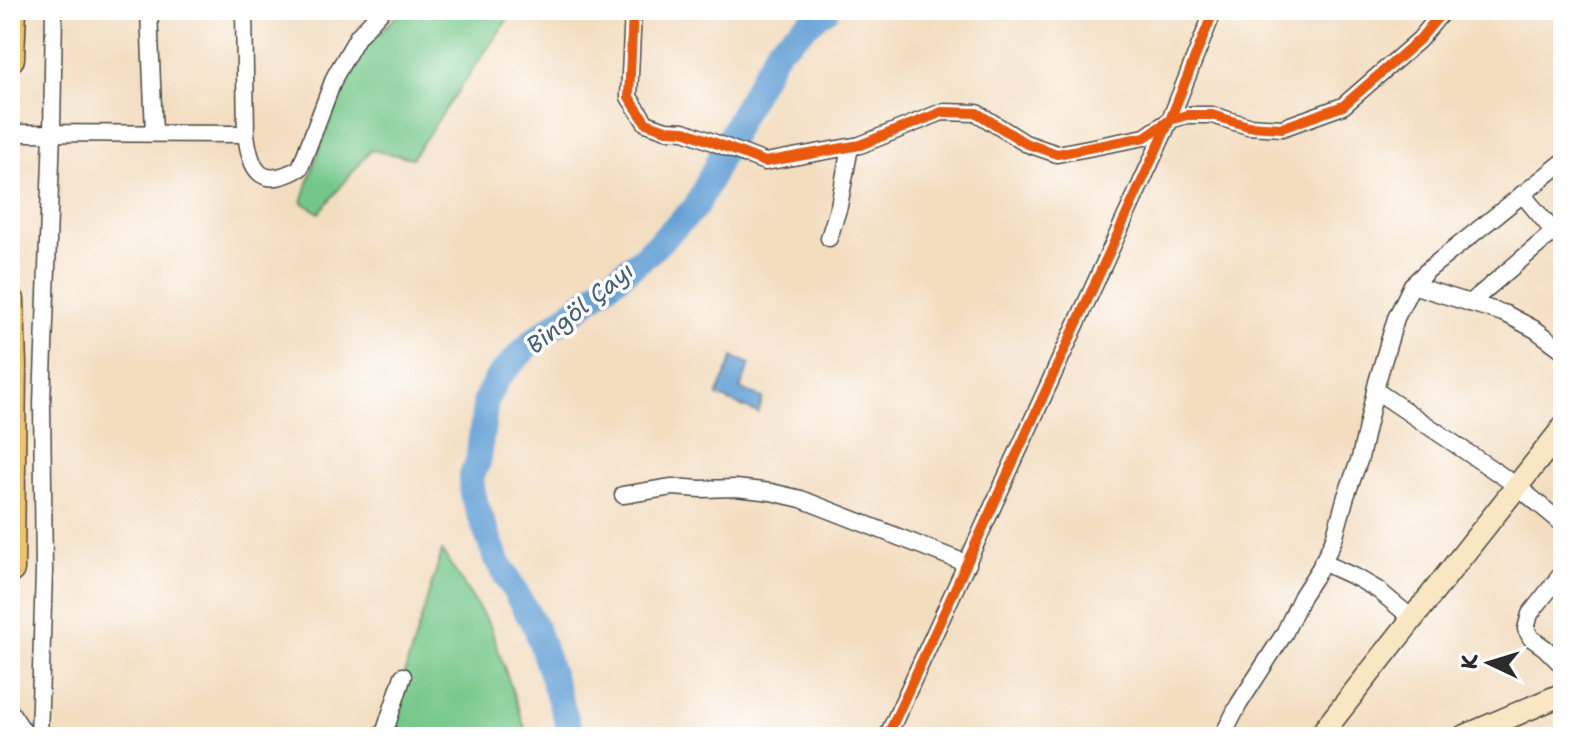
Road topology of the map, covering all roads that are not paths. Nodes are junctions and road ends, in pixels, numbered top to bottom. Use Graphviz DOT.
graph roads {
  1 [pos="12,10"];
  2 [pos="54,10"];
  3 [pos="149,10"];
  4 [pos="244,10"];
  5 [pos="382,10"];
  6 [pos="633,10"];
  7 [pos="1214,10"];
  8 [pos="1444,10"];
  9 [pos="10,58"];
  10 [pos="1170,120"];
  11 [pos="10,133"];
  12 [pos="52,133"];
  13 [pos="154,133"];
  14 [pos="246,134"];
  15 [pos="850,147"];
  16 [pos="1563,162"];
  17 [pos="1522,194"];
  18 [pos="1558,228"];
  19 [pos="829,238"];
  20 [pos="1412,285"];
  21 [pos="10,300"];
  22 [pos="1470,303"];
  23 [pos="1563,350"];
  24 [pos="1375,390"];
  25 [pos="1563,428"];
  26 [pos="1517,486"];
  27 [pos="623,495"];
  28 [pos="1563,524"];
  29 [pos="1322,562"];
  30 [pos="968,564"];
  31 [pos="10,569"];
  32 [pos="1563,572"];
  33 [pos="1413,619"];
  34 [pos="1563,666"];
  35 [pos="403,676"];
  36 [pos="1563,694"];
  37 [pos="10,711"];
  38 [pos="27,737"];
  39 [pos="39,737"];
  40 [pos="383,737"];
  41 [pos="887,737"];
  42 [pos="1222,737"];
  43 [pos="1319,737"];
  44 [pos="1463,737"];
  1 -- 9 [label="highway"];
  2 -- 12 [label="street"];
  3 -- 13 [label="street"];
  4 -- 14 [label="street"];
  5 -- 14 [label="street"];
  6 -- 15 [label="street"];
  7 -- 10 [label="street"];
  8 -- 10 [label="street"];
  10 -- 15 [label="street"];
  10 -- 30 [label="street"];
  11 -- 12 [label="street"];
  12 -- 13 [label="street"];
  12 -- 39 [label="street"];
  13 -- 14 [label="street"];
  15 -- 19 [label="street"];
  16 -- 17 [label="street"];
  17 -- 18 [label="street"];
  17 -- 20 [label="street"];
  18 -- 22 [label="street"];
  20 -- 22 [label="street"];
  20 -- 24 [label="street"];
  21 -- 31 [label="highway"];
  22 -- 23 [label="street"];
  24 -- 26 [label="street"];
  24 -- 29 [label="street"];
  25 -- 26 [label="main road"];
  26 -- 28 [label="street"];
  26 -- 33 [label="main road"];
  27 -- 30 [label="street"];
  29 -- 33 [label="street"];
  29 -- 42 [label="street"];
  30 -- 41 [label="street"];
  32 -- 34 [label="street"];
  33 -- 43 [label="main road"];
  35 -- 40 [label="street"];
  36 -- 44 [label="main road"];
  37 -- 38 [label="street"];
}
